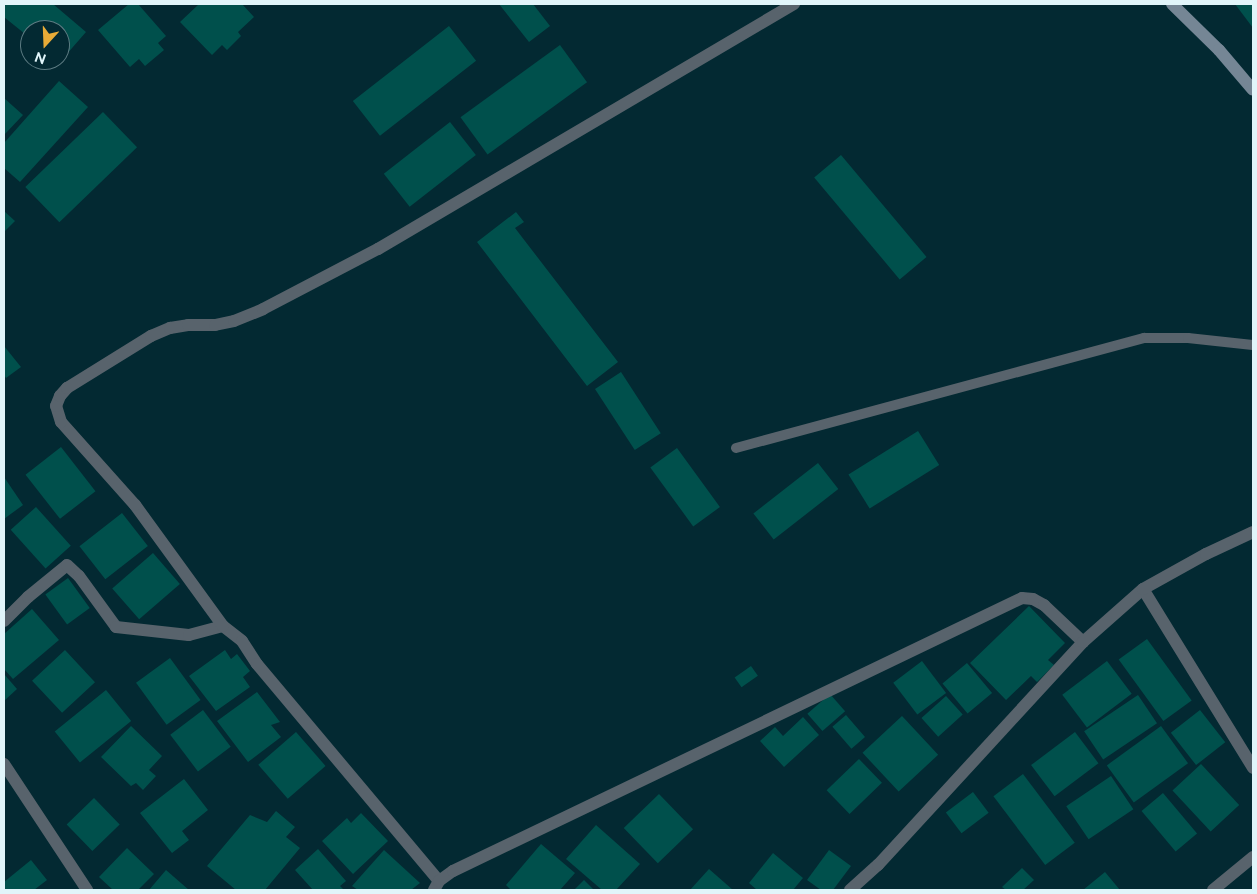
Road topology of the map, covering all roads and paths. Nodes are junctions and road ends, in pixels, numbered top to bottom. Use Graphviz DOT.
graph roads {
  1 [pos="794,4"];
  2 [pos="1172,4"];
  3 [pos="1253,90"];
  4 [pos="1253,345"];
  5 [pos="736,448"];
  6 [pos="1253,532"];
  7 [pos="1143,589"];
  8 [pos="4,621"];
  9 [pos="223,626"];
  10 [pos="1083,642"];
  11 [pos="4,764"];
  12 [pos="1253,768"];
  13 [pos="1253,857"];
  14 [pos="437,886"];
  15 [pos="86,890"];
  16 [pos="850,890"];
  17 [pos="1213,890"];
  1 -- 9 [label="street"];
  2 -- 3 [label="street"];
  4 -- 5 [label="lane"];
  6 -- 7 [label="street"];
  7 -- 10 [label="street"];
  7 -- 12 [label="street"];
  8 -- 9 [label="street"];
  9 -- 14 [label="street"];
  10 -- 14 [label="street"];
  10 -- 16 [label="street"];
  11 -- 15 [label="street"];
  13 -- 17 [label="street"];
}
